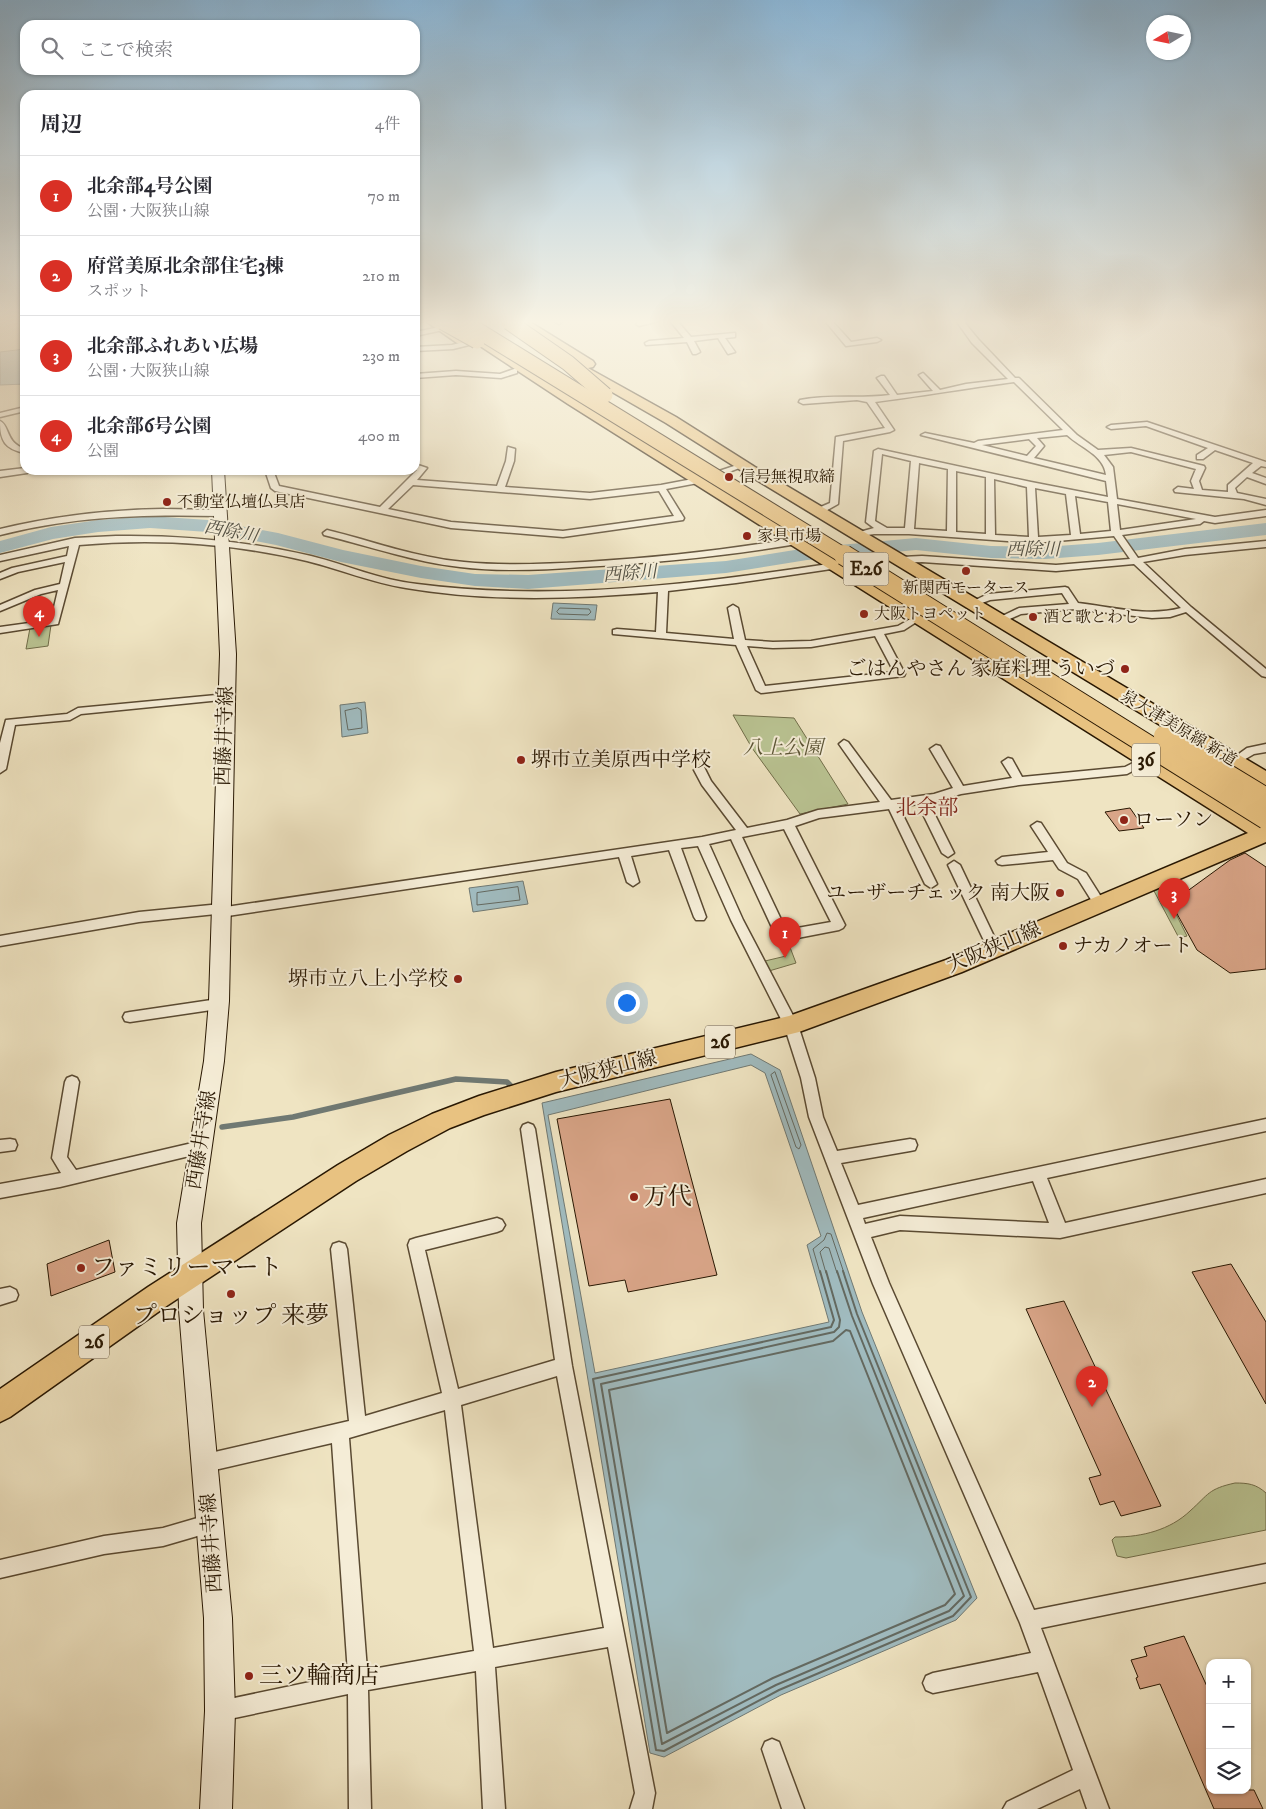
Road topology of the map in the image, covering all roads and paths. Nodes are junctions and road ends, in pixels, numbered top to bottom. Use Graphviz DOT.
graph roads {
  1 [pos="582,406"];
  2 [pos="594,406"];
  3 [pos="625,406"];
  4 [pos="647,406"];
  5 [pos="654,406"];
  6 [pos="874,406"];
  7 [pos="1043,406"];
  8 [pos="20,410"];
  9 [pos="0,415"];
  10 [pos="671,420"];
  11 [pos="0,423"];
  12 [pos="1111,427"];
  13 [pos="1070,432"];
  14 [pos="1170,432"];
  15 [pos="925,435"];
  16 [pos="1031,437"];
  17 [pos="1163,439"];
  18 [pos="968,444"];
  19 [pos="1214,447"];
  20 [pos="20,450"];
  21 [pos="511,450"];
  22 [pos="1097,453"];
  23 [pos="1200,457"];
  24 [pos="915,459"];
  25 [pos="1029,459"];
  26 [pos="1262,464"];
  27 [pos="743,465"];
  28 [pos="952,468"];
  29 [pos="20,471"];
  30 [pos="0,474"];
  31 [pos="1246,474"];
  32 [pos="218,475"];
  33 [pos="271,475"];
  34 [pos="418,475"];
  35 [pos="990,476"];
  36 [pos="1110,479"];
  37 [pos="700,480"];
  38 [pos="1266,481"];
  39 [pos="411,482"];
  40 [pos="1031,485"];
  41 [pos="660,488"];
  42 [pos="500,489"];
  43 [pos="1178,490"];
  44 [pos="1199,492"];
  45 [pos="1070,493"];
  46 [pos="1233,495"];
  47 [pos="1114,502"];
  48 [pos="1266,502"];
  49 [pos="381,511"];
  50 [pos="819,511"];
  51 [pos="220,515"];
  52 [pos="1263,515"];
  53 [pos="1214,520"];
  54 [pos="885,531"];
  55 [pos="908,531"];
  56 [pos="0,532"];
  57 [pos="1116,532"];
  58 [pos="326,533"];
  59 [pos="951,534"];
  60 [pos="860,536"];
  61 [pos="991,537"];
  62 [pos="1076,537"];
  63 [pos="1034,540"];
  64 [pos="74,541"];
  65 [pos="222,541"];
  66 [pos="798,542"];
  67 [pos="1266,544"];
  68 [pos="0,558"];
  69 [pos="70,558"];
  70 [pos="898,558"];
  71 [pos="1136,561"];
  72 [pos="834,565"];
  73 [pos="0,576"];
  74 [pos="64,586"];
  75 [pos="663,589"];
  76 [pos="974,603"];
  77 [pos="1075,606"];
  78 [pos="0,608"];
  79 [pos="733,608"];
  80 [pos="1188,609"];
  81 [pos="919,618"];
  82 [pos="1001,620"];
  83 [pos="0,630"];
  84 [pos="617,632"];
  85 [pos="878,632"];
  86 [pos="661,636"];
  87 [pos="740,642"];
  88 [pos="1266,674"];
  89 [pos="227,697"];
  90 [pos="844,744"];
  91 [pos="1266,748"];
  92 [pos="936,749"];
  93 [pos="1147,760"];
  94 [pos="1236,761"];
  95 [pos="1008,762"];
  96 [pos="0,770"];
  97 [pos="700,770"];
  98 [pos="1266,780"];
  99 [pos="1019,781"];
  100 [pos="960,790"];
  101 [pos="1266,798"];
  102 [pos="922,800"];
  103 [pos="891,804"];
  104 [pos="788,824"];
  105 [pos="1037,826"];
  106 [pos="1265,830"];
  107 [pos="740,834"];
  108 [pos="702,841"];
  109 [pos="674,846"];
  110 [pos="624,853"];
  111 [pos="1056,855"];
  112 [pos="1002,861"];
  113 [pos="633,882"];
  114 [pos="931,884"];
  115 [pos="1099,903"];
  116 [pos="221,910"];
  117 [pos="700,917"];
  118 [pos="0,942"];
  119 [pos="994,949"];
  120 [pos="218,1004"];
  121 [pos="130,1018"];
  122 [pos="791,1025"];
  123 [pos="72,1082"];
  124 [pos="1266,1125"];
  125 [pos="528,1128"];
  126 [pos="910,1145"];
  127 [pos="201,1147"];
  128 [pos="832,1158"];
  129 [pos="1038,1174"];
  130 [pos="73,1177"];
  131 [pos="1266,1186"];
  132 [pos="0,1192"];
  133 [pos="854,1213"];
  134 [pos="497,1225"];
  135 [pos="1060,1231"];
  136 [pos="861,1232"];
  137 [pos="339,1249"];
  138 [pos="189,1277"];
  139 [pos="564,1366"];
  140 [pos="452,1399"];
  141 [pos="0,1407"];
  142 [pos="349,1429"];
  143 [pos="206,1463"];
  144 [pos="211,1522"];
  145 [pos="0,1569"];
  146 [pos="1266,1573"];
  147 [pos="1029,1622"];
  148 [pos="614,1636"];
  149 [pos="485,1659"];
  150 [pos="1044,1661"];
  151 [pos="358,1682"];
  152 [pos="933,1683"];
  153 [pos="220,1711"];
  154 [pos="772,1749"];
  155 [pos="1086,1775"];
  156 [pos="216,1809"];
  157 [pos="360,1809"];
  158 [pos="494,1809"];
  159 [pos="641,1809"];
  160 [pos="793,1809"];
  161 [pos="1014,1809"];
  162 [pos="1098,1809"];
  1 -- 37 [label="main road, 36"];
  2 -- 106 [label="highway, E26, bridge"];
  3 -- 101 [label="highway, E26, bridge"];
  4 -- 10 [label="main road, 泉大津美原線 新道 / 36"];
  5 -- 10 [label="main road, 36"];
  6 -- 50 [label="street"];
  7 -- 13 [label="street"];
  8 -- 9 [label="street"];
  10 -- 27 [label="main road, 泉大津美原線 新道 / 36"];
  11 -- 20 [label="street"];
  12 -- 14 [label="street"];
  13 -- 16 [label="street"];
  13 -- 22 [label="street"];
  14 -- 17 [label="street"];
  14 -- 19 [label="street"];
  15 -- 18 [label="street"];
  16 -- 18 [label="street"];
  16 -- 25 [label="street"];
  18 -- 25 [label="street"];
  19 -- 23 [label="street"];
  19 -- 26 [label="street"];
  21 -- 42 [label="street"];
  22 -- 36 [label="street"];
  22 -- 44 [label="street"];
  24 -- 28 [label="street"];
  24 -- 54 [label="street"];
  24 -- 55 [label="street"];
  25 -- 36 [label="street"];
  26 -- 31 [label="street"];
  27 -- 37 [label="street"];
  27 -- 50 [label="main road, 泉大津美原線 新道 / 36"];
  28 -- 35 [label="street"];
  28 -- 59 [label="street"];
  29 -- 30 [label="street"];
  31 -- 38 [label="street"];
  31 -- 46 [label="street"];
  32 -- 51 [label="main road, 西藤井寺線"];
  33 -- 49 [label="street"];
  34 -- 39 [label="street"];
  35 -- 40 [label="street"];
  35 -- 61 [label="street"];
  36 -- 47 [label="street"];
  37 -- 41 [label="street"];
  37 -- 66 [label="main road, 36"];
  39 -- 42 [label="street"];
  39 -- 49 [label="street"];
  40 -- 45 [label="street"];
  40 -- 63 [label="street"];
  41 -- 42 [label="street"];
  41 -- 49 [label="street"];
  43 -- 44 [label="street"];
  44 -- 46 [label="street"];
  45 -- 47 [label="street"];
  45 -- 62 [label="street"];
  46 -- 48 [label="street"];
  47 -- 53 [label="street"];
  47 -- 57 [label="street"];
  50 -- 60 [label="main road, 泉大津美原線 新道 / 36"];
  51 -- 56 [label="street"];
  51 -- 65 [label="main road, 西藤井寺線"];
  52 -- 53 [label="street"];
  53 -- 57 [label="street"];
  54 -- 55 [label="street"];
  54 -- 60 [label="street"];
  55 -- 59 [label="street"];
  57 -- 62 [label="street"];
  57 -- 71 [label="street"];
  58 -- 66 [label="street"];
  59 -- 61 [label="street"];
  60 -- 70 [label="main road, 泉大津美原線 新道 / 36"];
  61 -- 63 [label="street"];
  62 -- 63 [label="street"];
  64 -- 65 [label="street"];
  64 -- 68 [label="street"];
  64 -- 69 [label="street"];
  65 -- 75 [label="street"];
  65 -- 89 [label="main road, 西藤井寺線"];
  66 -- 72 [label="main road, 36"];
  67 -- 71 [label="street"];
  69 -- 73 [label="street"];
  69 -- 74 [label="street"];
  70 -- 71 [label="street"];
  70 -- 76 [label="main road, 泉大津美原線 新道 / 36"];
  71 -- 80 [label="street"];
  72 -- 75 [label="street"];
  72 -- 81 [label="main road, 36"];
  74 -- 78 [label="street"];
  74 -- 83 [label="street"];
  75 -- 86 [label="street"];
  76 -- 77 [label="street"];
  76 -- 82 [label="main road, 泉大津美原線 新道 / 36"];
  77 -- 80 [label="street"];
  77 -- 82 [label="street"];
  79 -- 87 [label="street"];
  80 -- 88 [label="street"];
  81 -- 85 [label="street"];
  81 -- 93 [label="main road, 36"];
  82 -- 94 [label="main road, 泉大津美原線 新道 / 36"];
  84 -- 86 [label="street"];
  85 -- 87 [label="street"];
  85 -- 87 [label="street"];
  86 -- 87 [label="street"];
  89 -- 96 [label="street"];
  89 -- 116 [label="main road, 西藤井寺線"];
  90 -- 103 [label="street"];
  91 -- 94 [label="street"];
  92 -- 100 [label="street"];
  93 -- 99 [label="street"];
  93 -- 106 [label="main road, 36"];
  94 -- 98 [label="main road, 泉大津美原線 新道 / 36"];
  95 -- 99 [label="street"];
  97 -- 107 [label="street"];
  99 -- 100 [label="street"];
  100 -- 102 [label="street"];
  102 -- 103 [label="street"];
  102 -- 119 [label="street"];
  103 -- 104 [label="street"];
  103 -- 114 [label="street"];
  104 -- 107 [label="street"];
  104 -- 107 [label="street"];
  105 -- 111 [label="street"];
  106 -- 115 [label="main road, 大阪狭山線 / 26"];
  107 -- 108 [label="street"];
  108 -- 109 [label="street"];
  108 -- 122 [label="street"];
  109 -- 110 [label="street"];
  109 -- 117 [label="street"];
  110 -- 113 [label="street"];
  110 -- 116 [label="street"];
  111 -- 112 [label="street"];
  111 -- 115 [label="street"];
  115 -- 119 [label="main road, 大阪狭山線 / 26"];
  116 -- 118 [label="street"];
  116 -- 120 [label="main road, 西藤井寺線"];
  119 -- 122 [label="main road, 大阪狭山線 / 26"];
  120 -- 121 [label="street"];
  120 -- 127 [label="main road, 西藤井寺線"];
  122 -- 128 [label="street"];
  122 -- 138 [label="main road, 大阪狭山線 / 26"];
  123 -- 130 [label="street"];
  124 -- 129 [label="street"];
  125 -- 139 [label="street"];
  126 -- 128 [label="street"];
  127 -- 130 [label="street"];
  127 -- 138 [label="main road, 西藤井寺線"];
  128 -- 133 [label="street"];
  129 -- 133 [label="street"];
  129 -- 135 [label="street"];
  130 -- 132 [label="street"];
  131 -- 135 [label="street"];
  133 -- 136 [label="street"];
  134 -- 140 [label="street"];
  135 -- 136 [label="street"];
  136 -- 147 [label="street"];
  137 -- 142 [label="street"];
  138 -- 141 [label="main road, 大阪狭山線 / 26"];
  138 -- 143 [label="main road, 西藤井寺線"];
  139 -- 140 [label="street"];
  139 -- 148 [label="street"];
  140 -- 142 [label="street"];
  140 -- 149 [label="street"];
  142 -- 143 [label="street"];
  142 -- 151 [label="street"];
  143 -- 144 [label="main road, 西藤井寺線"];
  144 -- 145 [label="street"];
  144 -- 153 [label="main road, 西藤井寺線"];
  146 -- 147 [label="street"];
  147 -- 150 [label="street"];
  148 -- 149 [label="street"];
  148 -- 159 [label="street"];
  149 -- 151 [label="street"];
  149 -- 158 [label="street"];
  150 -- 152 [label="street"];
  150 -- 155 [label="street"];
  151 -- 153 [label="street"];
  151 -- 157 [label="street"];
  153 -- 156 [label="main road, 西藤井寺線"];
  154 -- 160 [label="street"];
  155 -- 161 [label="street"];
  155 -- 162 [label="street"];
}
